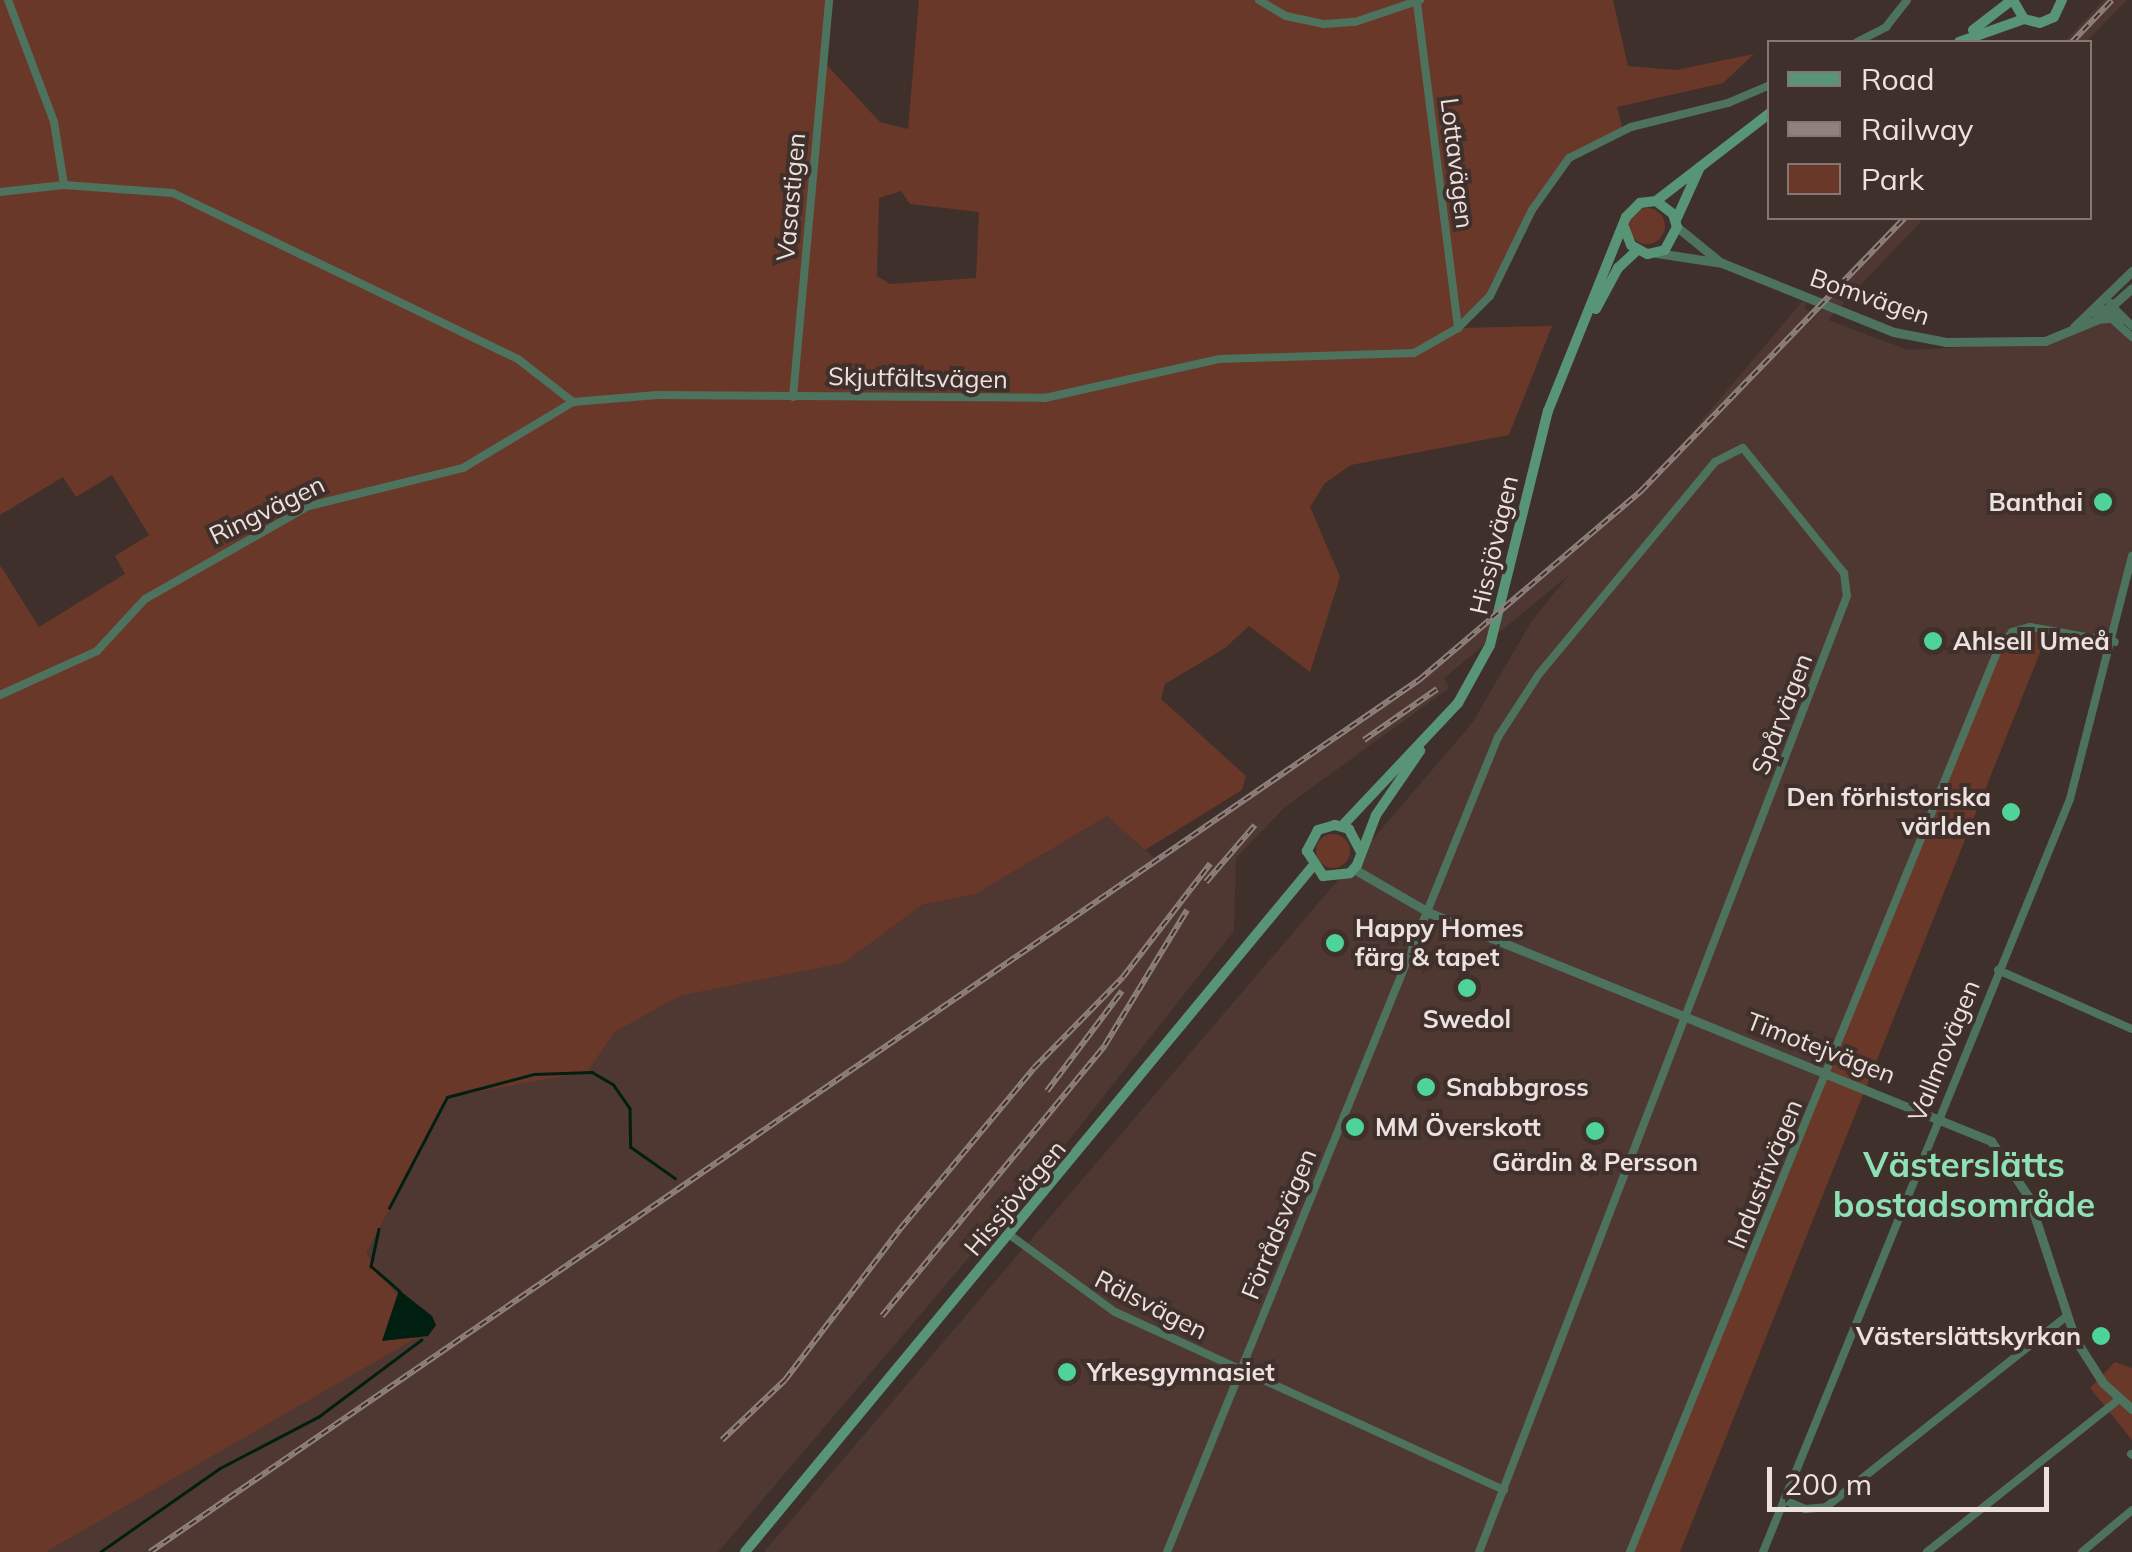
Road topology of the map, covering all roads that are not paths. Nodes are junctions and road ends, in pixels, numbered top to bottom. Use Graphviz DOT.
graph roads {
  1 [pos="8,0"];
  2 [pos="829,0"];
  3 [pos="1259,0"];
  4 [pos="1907,0"];
  5 [pos="2012,0"];
  6 [pos="1418,1"];
  7 [pos="2062,1"];
  8 [pos="2024,19"];
  9 [pos="1862,40"];
  10 [pos="1962,40"];
  11 [pos="1963,40"];
  12 [pos="1767,87"];
  13 [pos="1767,115"];
  14 [pos="1705,158"];
  15 [pos="64,185"];
  16 [pos="0,192"];
  17 [pos="1656,201"];
  18 [pos="1676,224"];
  19 [pos="1624,227"];
  20 [pos="1637,250"];
  21 [pos="1657,253"];
  22 [pos="1722,263"];
  23 [pos="2132,270"];
  24 [pos="2132,279"];
  25 [pos="2129,292"];
  26 [pos="2111,307"];
  27 [pos="2093,317"];
  28 [pos="2122,320"];
  29 [pos="2132,326"];
  30 [pos="1458,328"];
  31 [pos="2132,338"];
  32 [pos="1569,358"];
  33 [pos="793,397"];
  34 [pos="573,402"];
  35 [pos="2132,556"];
  36 [pos="2114,642"];
  37 [pos="0,695"];
  38 [pos="1435,730"];
  39 [pos="1342,826"];
  40 [pos="1361,852"];
  41 [pos="1312,867"];
  42 [pos="1354,869"];
  43 [pos="1430,913"];
  44 [pos="1998,970"];
  45 [pos="1687,1016"];
  46 [pos="2132,1030"];
  47 [pos="1828,1074"];
  48 [pos="1940,1116"];
  49 [pos="1010,1236"];
  50 [pos="2066,1317"];
  51 [pos="1241,1371"];
  52 [pos="2118,1400"];
  53 [pos="2132,1409"];
  54 [pos="1504,1490"];
  55 [pos="1784,1500"];
  56 [pos="2132,1510"];
  57 [pos="745,1552"];
  58 [pos="1167,1552"];
  59 [pos="1479,1552"];
  60 [pos="1630,1552"];
  61 [pos="1763,1552"];
  62 [pos="1928,1552"];
  63 [pos="2082,1552"];
  1 -- 15 [label="street"];
  2 -- 33 [label="street, Vasastigen"];
  3 -- 6 [label="street"];
  4 -- 9 [label="street"];
  5 -- 8 [label="main road"];
  5 -- 10 [label="main road"];
  6 -- 30 [label="street, Lottavägen"];
  7 -- 8 [label="main road"];
  8 -- 11 [label="main road"];
  12 -- 30 [label="street, Skjutfältsvägen"];
  13 -- 14 [label="main road"];
  14 -- 17 [label="main road"];
  14 -- 18 [label="main road"];
  15 -- 16 [label="street"];
  15 -- 34 [label="street"];
  17 -- 18 [label="main road"];
  17 -- 19 [label="main road"];
  18 -- 21 [label="main road"];
  18 -- 22 [label="street, Bomvägen"];
  19 -- 20 [label="main road"];
  19 -- 32 [label="main road, Hissjövägen"];
  20 -- 21 [label="main road"];
  20 -- 32 [label="main road, Hissjövägen"];
  21 -- 22 [label="street, Bomvägen"];
  22 -- 27 [label="street, Bomvägen"];
  23 -- 27 [label="street, Bomvägen"];
  24 -- 26 [label="street, Bomvägen"];
  25 -- 26 [label="street, Bomvägen"];
  25 -- 28 [label="street"];
  26 -- 27 [label="street, Bomvägen"];
  26 -- 28 [label="street"];
  27 -- 28 [label="street"];
  28 -- 29 [label="street"];
  28 -- 31 [label="street"];
  30 -- 33 [label="street, Skjutfältsvägen"];
  32 -- 38 [label="main road, Hissjövägen"];
  33 -- 34 [label="street, Skjutfältsvägen"];
  34 -- 37 [label="street, Ringvägen"];
  35 -- 36 [label="street, Vallmovägen"];
  36 -- 44 [label="street, Vallmovägen"];
  36 -- 47 [label="street, Industrivägen"];
  38 -- 39 [label="main road, Hissjövägen"];
  38 -- 40 [label="main road, Hissjövägen"];
  39 -- 40 [label="main road"];
  39 -- 41 [label="main road"];
  40 -- 42 [label="main road"];
  41 -- 42 [label="main road"];
  41 -- 49 [label="main road, Hissjövägen"];
  42 -- 43 [label="street, Timotejvägen"];
  43 -- 45 [label="street, Timotejvägen"];
  43 -- 45 [label="street, Spårvägen"];
  43 -- 51 [label="street, Förrådsvägen"];
  44 -- 46 [label="street"];
  44 -- 48 [label="street, Vallmovägen"];
  45 -- 47 [label="street, Timotejvägen"];
  45 -- 54 [label="street, Spårvägen"];
  47 -- 48 [label="street, Timotejvägen"];
  47 -- 60 [label="street, Industrivägen"];
  48 -- 50 [label="street, Timotejvägen"];
  48 -- 55 [label="street, Vallmovägen"];
  49 -- 51 [label="street, Rälsvägen"];
  49 -- 57 [label="main road, Hissjövägen"];
  50 -- 52 [label="street, Timotejvägen"];
  50 -- 55 [label="street"];
  51 -- 54 [label="street, Rälsvägen"];
  51 -- 58 [label="street, Förrådsvägen"];
  52 -- 53 [label="street, Timotejvägen"];
  52 -- 62 [label="street"];
  54 -- 59 [label="street, Spårvägen"];
  55 -- 61 [label="street, Vallmovägen"];
  56 -- 63 [label="street"];
}
